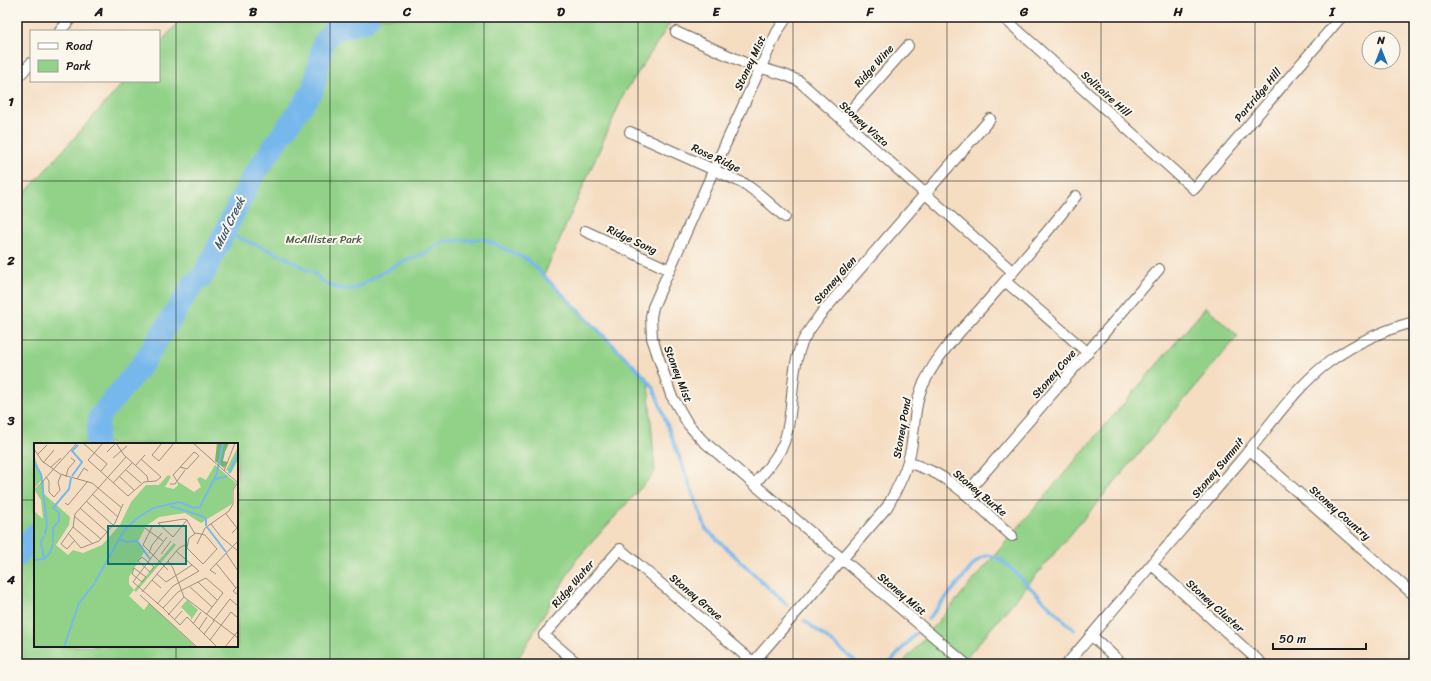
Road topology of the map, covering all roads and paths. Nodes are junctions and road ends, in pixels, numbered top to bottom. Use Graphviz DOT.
graph roads {
  1 [pos="72,17"];
  2 [pos="787,17"];
  3 [pos="1003,17"];
  4 [pos="1341,17"];
  5 [pos="61,30"];
  6 [pos="676,32"];
  7 [pos="908,46"];
  8 [pos="30,64"];
  9 [pos="761,68"];
  10 [pos="17,78"];
  11 [pos="990,119"];
  12 [pos="842,120"];
  13 [pos="630,132"];
  14 [pos="714,169"];
  15 [pos="1194,189"];
  16 [pos="924,193"];
  17 [pos="1076,196"];
  18 [pos="785,217"];
  19 [pos="585,231"];
  20 [pos="1159,269"];
  21 [pos="670,270"];
  22 [pos="1013,272"];
  23 [pos="1005,281"];
  24 [pos="1414,322"];
  25 [pos="1088,353"];
  26 [pos="1250,450"];
  27 [pos="908,462"];
  28 [pos="754,485"];
  29 [pos="966,494"];
  30 [pos="1012,536"];
  31 [pos="620,549"];
  32 [pos="842,559"];
  33 [pos="1152,565"];
  34 [pos="1414,595"];
  35 [pos="1091,635"];
  36 [pos="754,663"];
  37 [pos="578,664"];
  38 [pos="966,664"];
  39 [pos="1067,664"];
  40 [pos="1122,664"];
  41 [pos="1262,664"];
  1 -- 5 [label="street"];
  2 -- 9 [label="street, Stoney Mist"];
  3 -- 15 [label="street, Solitaire Hill"];
  4 -- 15 [label="street, Partridge Hill"];
  6 -- 9 [label="street, Stoney Vista"];
  7 -- 12 [label="street, Ridge Wine"];
  8 -- 10 [label="street"];
  9 -- 12 [label="street, Stoney Vista"];
  9 -- 14 [label="street, Stoney Mist"];
  11 -- 16 [label="street, Stoney Glen"];
  12 -- 16 [label="street, Stoney Vista"];
  13 -- 14 [label="street, Rose Ridge"];
  14 -- 18 [label="street, Rose Ridge"];
  14 -- 21 [label="street, Stoney Mist"];
  16 -- 22 [label="street, Stoney Vista"];
  16 -- 28 [label="street, Stoney Glen"];
  17 -- 22 [label="street, Stoney Pond"];
  19 -- 21 [label="street, Ridge Song"];
  20 -- 25 [label="street, Stoney Cove"];
  21 -- 28 [label="street, Stoney Mist"];
  22 -- 23 [label="street, Stoney Pond"];
  23 -- 25 [label="street"];
  23 -- 27 [label="street, Stoney Pond"];
  24 -- 26 [label="street, Stoney Summit"];
  25 -- 29 [label="street, Stoney Cove"];
  26 -- 33 [label="street, Stoney Summit"];
  26 -- 34 [label="street, Stoney Country"];
  27 -- 29 [label="street, Stoney Burke"];
  27 -- 32 [label="street, Stoney Pond"];
  28 -- 32 [label="street, Stoney Mist"];
  29 -- 30 [label="street, Stoney Burke"];
  31 -- 36 [label="street, Stoney Grove"];
  31 -- 37 [label="street, Ridge Water"];
  32 -- 36 [label="street, Stoney Pond"];
  32 -- 38 [label="street, Stoney Mist"];
  33 -- 35 [label="street, Stoney Summit"];
  33 -- 41 [label="street, Stoney Cluster"];
  35 -- 39 [label="street, Stoney Summit"];
  35 -- 40 [label="street"];
}
